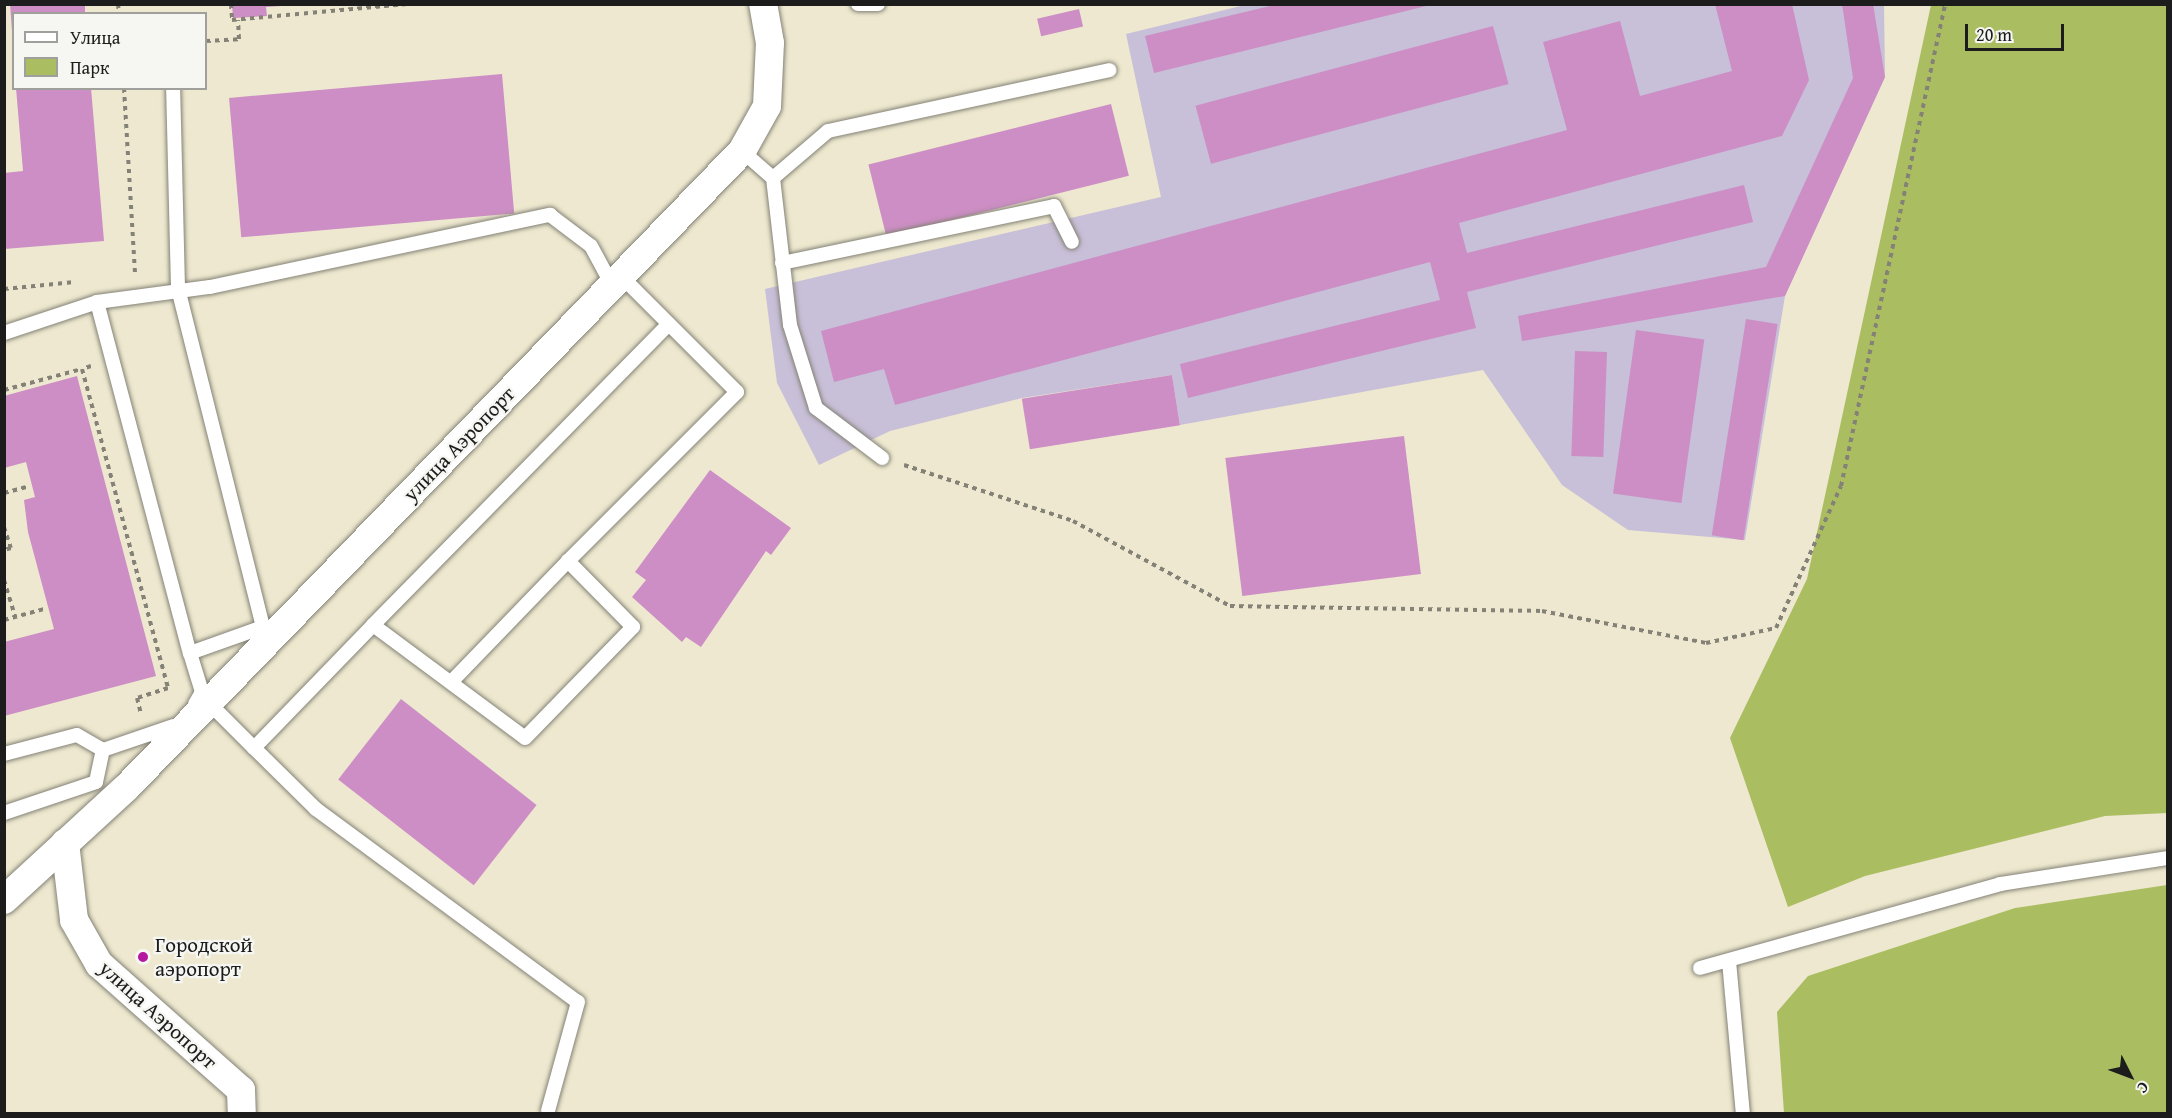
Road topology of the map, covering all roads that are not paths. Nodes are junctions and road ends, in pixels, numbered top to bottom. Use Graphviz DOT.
graph roads {
  1 [pos="763,4"];
  2 [pos="858,4"];
  3 [pos="878,4"];
  4 [pos="1108,70"];
  5 [pos="173,90"];
  6 [pos="742,151"];
  7 [pos="773,178"];
  8 [pos="1072,242"];
  9 [pos="782,263"];
  10 [pos="616,280"];
  11 [pos="178,288"];
  12 [pos="97,302"];
  13 [pos="669,324"];
  14 [pos="4,333"];
  15 [pos="882,458"];
  16 [pos="568,561"];
  17 [pos="373,624"];
  18 [pos="190,653"];
  19 [pos="451,682"];
  20 [pos="209,703"];
  21 [pos="254,748"];
  22 [pos="103,750"];
  23 [pos="4,754"];
  24 [pos="4,813"];
  25 [pos="65,843"];
  26 [pos="2168,858"];
  27 [pos="4,900"];
  28 [pos="1729,961"];
  29 [pos="1700,968"];
  30 [pos="548,1110"];
  31 [pos="242,1113"];
  32 [pos="1743,1113"];
  1 -- 6 [label="street, улица Аэропорт"];
  2 -- 3 [label="lane"];
  4 -- 7 [label="lane"];
  5 -- 11 [label="lane"];
  6 -- 7 [label="lane"];
  6 -- 10 [label="street, улица Аэропорт"];
  7 -- 9 [label="lane"];
  8 -- 9 [label="lane"];
  9 -- 15 [label="lane"];
  10 -- 11 [label="lane"];
  10 -- 13 [label="lane"];
  10 -- 20 [label="street, улица Аэропорт"];
  11 -- 12 [label="lane"];
  11 -- 18 [label="lane"];
  12 -- 14 [label="lane"];
  12 -- 18 [label="lane"];
  13 -- 16 [label="lane"];
  13 -- 17 [label="lane"];
  16 -- 19 [label="lane"];
  16 -- 19 [label="lane"];
  17 -- 19 [label="lane"];
  17 -- 21 [label="lane"];
  18 -- 22 [label="lane"];
  20 -- 21 [label="lane"];
  20 -- 25 [label="street, улица Аэропорт"];
  21 -- 30 [label="lane"];
  22 -- 23 [label="lane"];
  22 -- 24 [label="lane"];
  25 -- 27 [label="street, улица Аэропорт"];
  25 -- 31 [label="street, улица Аэропорт"];
  26 -- 28 [label="lane"];
  28 -- 29 [label="lane"];
  28 -- 32 [label="lane"];
}
